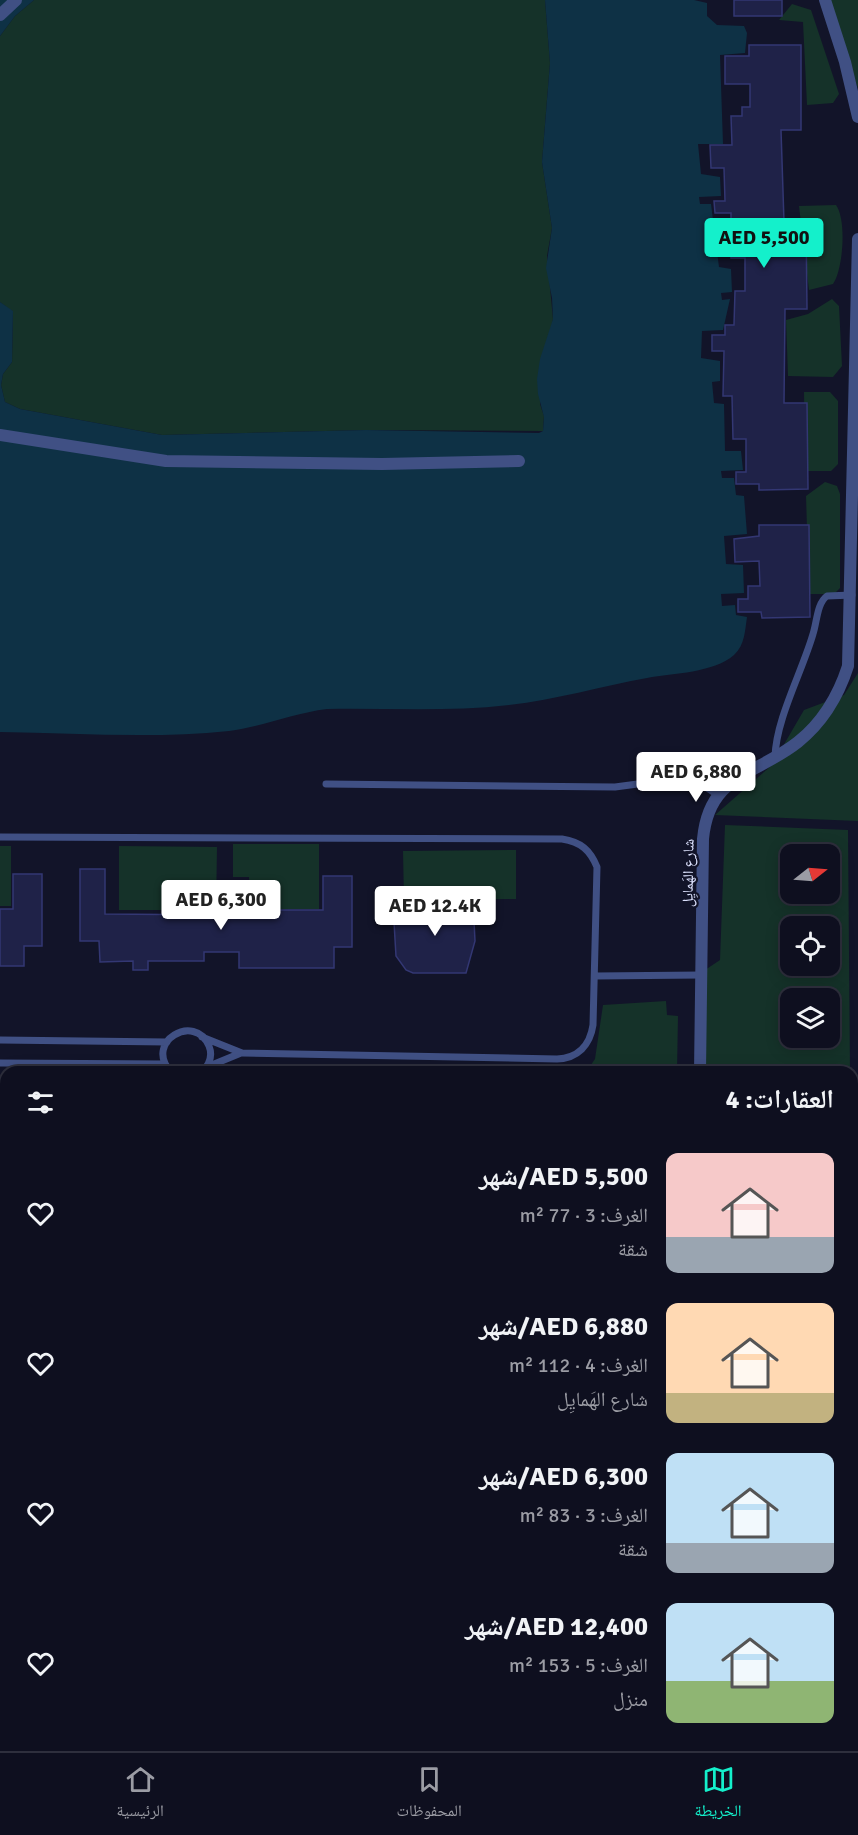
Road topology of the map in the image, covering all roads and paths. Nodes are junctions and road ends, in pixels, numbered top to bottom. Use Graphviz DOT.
graph roads {
  1 [pos="16,0"];
  2 [pos="825,0"];
  3 [pos="0,15"];
  4 [pos="858,117"];
  5 [pos="858,239"];
  6 [pos="0,435"];
  7 [pos="519,461"];
  8 [pos="852,595"];
  9 [pos="775,757"];
  10 [pos="326,784"];
  11 [pos="718,795"];
  12 [pos="0,837"];
  13 [pos="701,975"];
  14 [pos="595,976"];
  15 [pos="202,1037"];
  16 [pos="0,1040"];
  17 [pos="167,1042"];
  18 [pos="242,1053"];
  19 [pos="0,1063"];
  20 [pos="165,1064"];
  21 [pos="206,1066"];
  22 [pos="215,1066"];
  23 [pos="700,1066"];
  1 -- 3 [label="street"];
  2 -- 4 [label="street"];
  5 -- 8 [label="street, شارع الهَمايِل"];
  6 -- 7 [label="street"];
  8 -- 9 [label="street, شارع الهَمايِل"];
  8 -- 9 [label="lane"];
  9 -- 11 [label="street, شارع الهَمايِل"];
  10 -- 11 [label="lane"];
  11 -- 13 [label="street, شارع الهَمايِل"];
  12 -- 14 [label="lane"];
  13 -- 14 [label="lane"];
  13 -- 23 [label="street, شارع الهَمايِل"];
  14 -- 18 [label="lane"];
  15 -- 17 [label="lane"];
  15 -- 18 [label="lane"];
  15 -- 21 [label="lane"];
  16 -- 17 [label="lane"];
  17 -- 20 [label="lane"];
  18 -- 22 [label="lane"];
  19 -- 20 [label="lane"];
}
